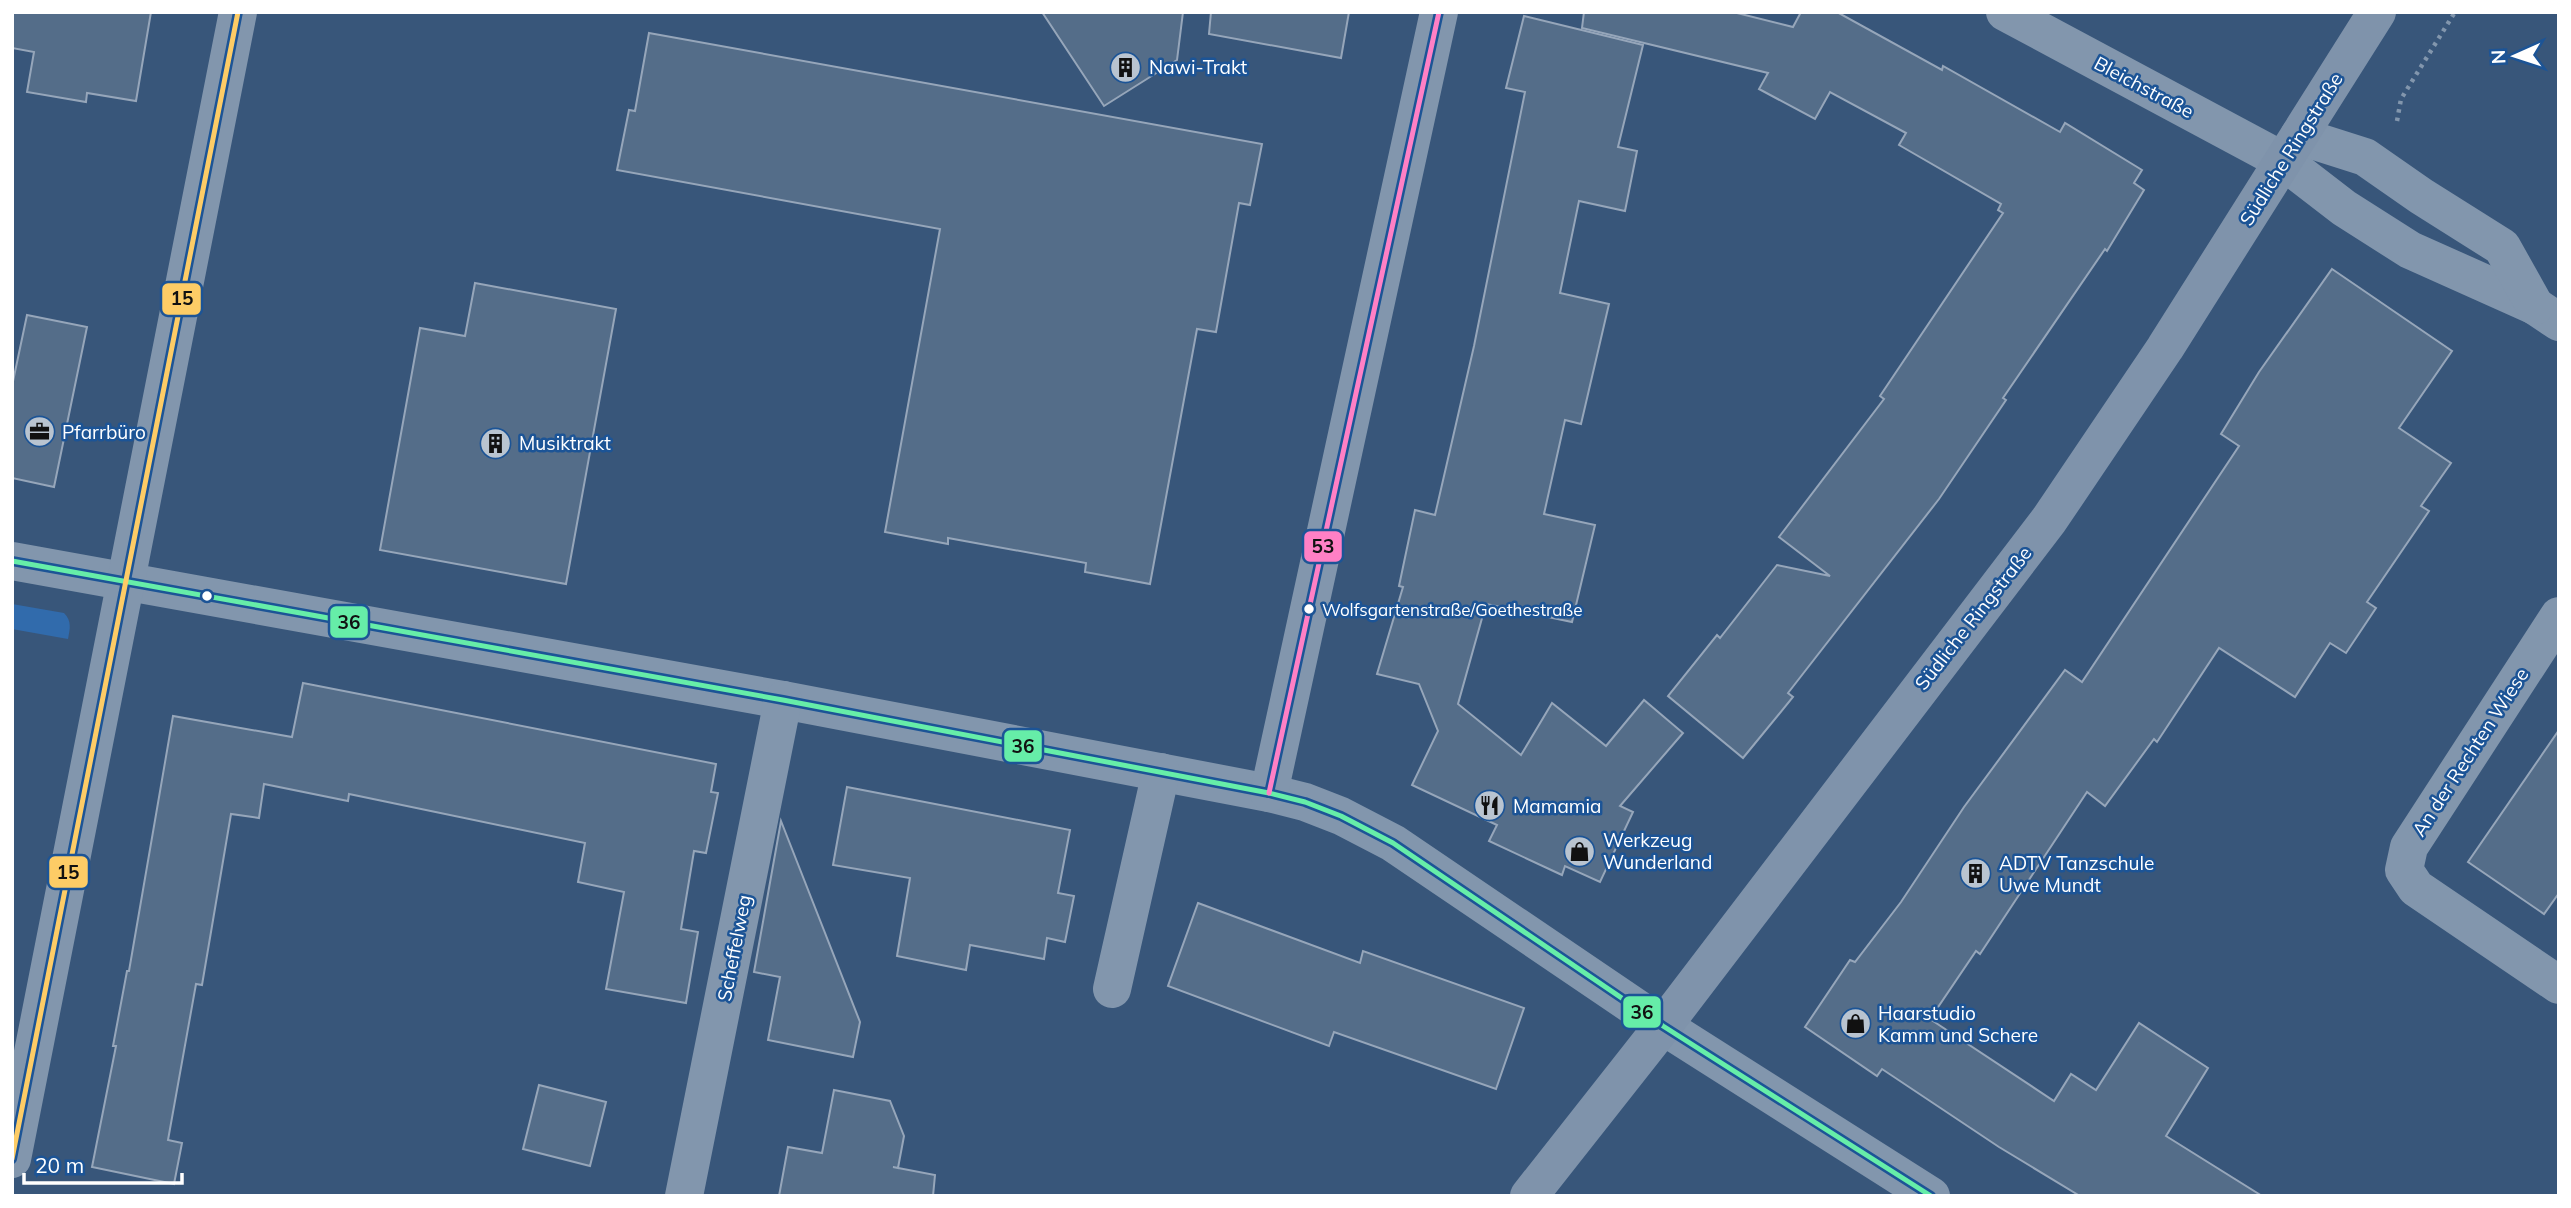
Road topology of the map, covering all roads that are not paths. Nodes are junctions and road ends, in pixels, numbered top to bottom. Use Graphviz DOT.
graph roads {
  1 [pos="238,12"];
  2 [pos="1439,12"];
  3 [pos="2005,12"];
  4 [pos="2377,12"];
  5 [pos="2291,148"];
  6 [pos="2547,314"];
  7 [pos="12,561"];
  8 [pos="125,581"];
  9 [pos="2559,617"];
  10 [pos="783,700"];
  11 [pos="1161,772"];
  12 [pos="1269,793"];
  13 [pos="2559,985"];
  14 [pos="1112,989"];
  15 [pos="1663,1026"];
  16 [pos="12,1158"];
  17 [pos="684,1196"];
  18 [pos="1530,1196"];
  19 [pos="1931,1196"];
  1 -- 8 [label="street"];
  2 -- 12 [label="street"];
  3 -- 5 [label="street, Bleichstraße"];
  4 -- 5 [label="main road, Südliche Ringstraße"];
  5 -- 6 [label="street"];
  5 -- 6 [label="street"];
  5 -- 15 [label="main road, Südliche Ringstraße"];
  7 -- 8 [label="street"];
  8 -- 10 [label="street"];
  8 -- 16 [label="street"];
  9 -- 13 [label="street, An der Rechten Wiese"];
  10 -- 11 [label="street"];
  10 -- 17 [label="street, Scheffelweg"];
  11 -- 12 [label="street"];
  11 -- 14 [label="street"];
  12 -- 15 [label="street"];
  15 -- 18 [label="main road, Südliche Ringstraße"];
  15 -- 19 [label="street"];
}
